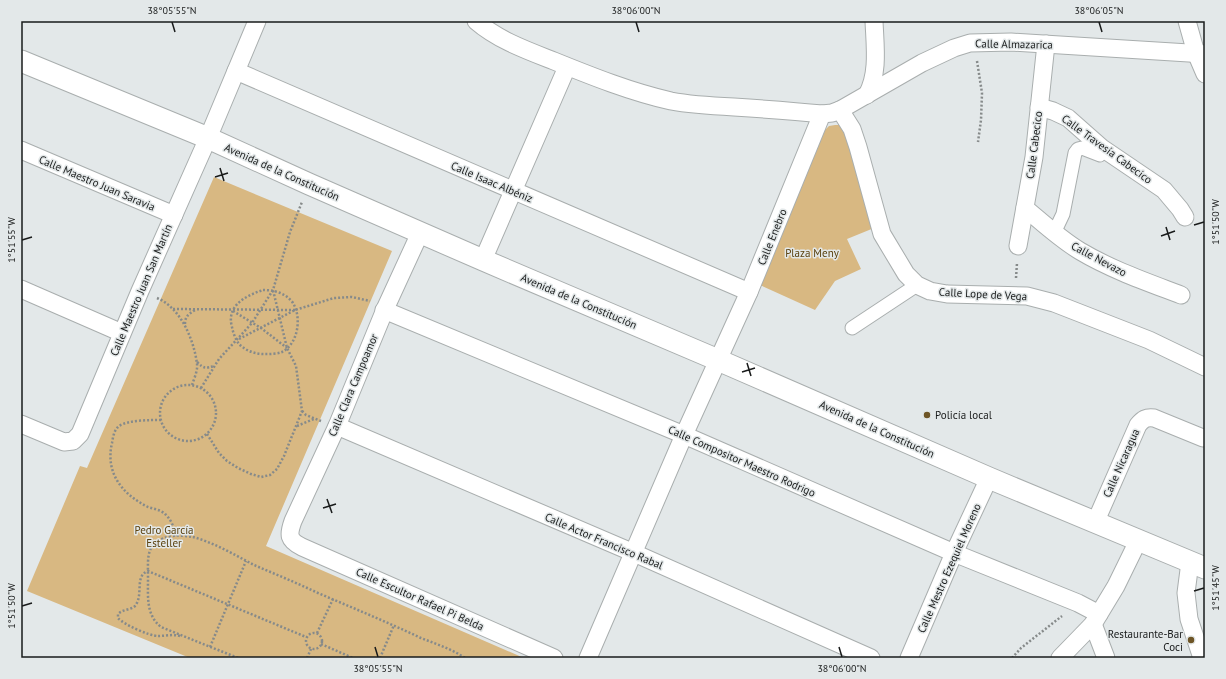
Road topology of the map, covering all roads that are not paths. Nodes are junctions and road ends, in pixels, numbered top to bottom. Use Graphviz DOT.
graph roads {
  1 [pos="257,21"];
  2 [pos="476,21"];
  3 [pos="874,21"];
  4 [pos="1187,21"];
  5 [pos="1046,44"];
  6 [pos="1200,53"];
  7 [pos="21,61"];
  8 [pos="568,66"];
  9 [pos="236,72"];
  10 [pos="1205,74"];
  11 [pos="866,95"];
  12 [pos="1039,107"];
  13 [pos="840,110"];
  14 [pos="822,114"];
  15 [pos="208,138"];
  16 [pos="1102,148"];
  17 [pos="21,150"];
  18 [pos="513,191"];
  19 [pos="1025,208"];
  20 [pos="174,215"];
  21 [pos="1185,217"];
  22 [pos="420,233"];
  23 [pos="1054,233"];
  24 [pos="1018,246"];
  25 [pos="483,260"];
  26 [pos="917,285"];
  27 [pos="21,289"];
  28 [pos="749,292"];
  29 [pos="1181,295"];
  30 [pos="385,308"];
  31 [pos="852,328"];
  32 [pos="122,333"];
  33 [pos="718,360"];
  34 [pos="1205,367"];
  35 [pos="21,424"];
  36 [pos="337,426"];
  37 [pos="684,435"];
  38 [pos="1203,438"];
  39 [pos="989,478"];
  40 [pos="1095,523"];
  41 [pos="290,537"];
  42 [pos="1138,541"];
  43 [pos="634,553"];
  44 [pos="954,553"];
  45 [pos="1198,565"];
  46 [pos="1096,619"];
  47 [pos="554,658"];
  48 [pos="588,658"];
  49 [pos="871,658"];
  50 [pos="909,658"];
  51 [pos="1060,658"];
  52 [pos="1106,658"];
  53 [pos="1202,658"];
  1 -- 9 [label="street, Calle Maestro Juan San Martín"];
  2 -- 8 [label="street, Calle Almazarica"];
  3 -- 11 [label="street"];
  4 -- 6 [label="street"];
  5 -- 6 [label="street, Calle Almazarica"];
  5 -- 11 [label="street, Calle Almazarica"];
  5 -- 12 [label="street, Calle Cabecico"];
  6 -- 10 [label="street"];
  7 -- 15 [label="street, Avenida de la Constitución"];
  8 -- 14 [label="street, Calle Almazarica"];
  8 -- 18 [label="street"];
  9 -- 15 [label="street, Calle Maestro Juan San Martín"];
  9 -- 18 [label="street, Calle Isaac Albéniz"];
  11 -- 13 [label="street, Calle Almazarica"];
  12 -- 16 [label="street, Calle Travesía Cabecico"];
  12 -- 19 [label="street, Calle Cabecico"];
  13 -- 14 [label="street, Calle Almazarica"];
  13 -- 26 [label="street, Calle Lope de Vega"];
  14 -- 28 [label="street, Calle Enebro"];
  15 -- 20 [label="street, Calle Maestro Juan San Martín"];
  15 -- 22 [label="street, Avenida de la Constitución"];
  16 -- 21 [label="street, Calle Travesía Cabecico"];
  16 -- 23 [label="street"];
  17 -- 20 [label="street, Calle Maestro Juan Saravia"];
  18 -- 25 [label="street"];
  18 -- 28 [label="street, Calle Isaac Albéniz"];
  19 -- 23 [label="street, Calle Nevazo"];
  19 -- 24 [label="street, Calle Cabecico"];
  20 -- 32 [label="street, Calle Maestro Juan San Martín"];
  22 -- 25 [label="street, Avenida de la Constitución"];
  22 -- 30 [label="street, Calle Clara Campoamor"];
  23 -- 29 [label="street, Calle Nevazo"];
  25 -- 33 [label="street, Avenida de la Constitución"];
  26 -- 31 [label="street"];
  26 -- 34 [label="street, Calle Lope de Vega"];
  27 -- 32 [label="street"];
  28 -- 33 [label="street, Calle Enebro"];
  30 -- 36 [label="street, Calle Clara Campoamor"];
  30 -- 37 [label="street, Calle Compositor Maestro Rodrigo"];
  32 -- 35 [label="street, Calle Maestro Juan San Martín"];
  33 -- 37 [label="street, Calle Enebro"];
  33 -- 39 [label="street, Avenida de la Constitución"];
  36 -- 41 [label="street, Calle Clara Campoamor"];
  36 -- 43 [label="street, Calle Actor Francisco Rabal"];
  37 -- 43 [label="street, Calle Enebro"];
  37 -- 44 [label="street, Calle Compositor Maestro Rodrigo"];
  38 -- 40 [label="street, Calle Nicaragua"];
  39 -- 40 [label="street, Avenida de la Constitución"];
  39 -- 44 [label="street, Calle Mestro Ezequiel Moreno"];
  40 -- 42 [label="street, Avenida de la Constitución"];
  41 -- 47 [label="street, Calle Escultor Rafael Pi Belda"];
  42 -- 45 [label="street, Avenida de la Constitución"];
  42 -- 46 [label="street"];
  43 -- 48 [label="street, Calle Enebro"];
  43 -- 49 [label="street, Calle Actor Francisco Rabal"];
  44 -- 46 [label="street, Calle Compositor Maestro Rodrigo"];
  44 -- 50 [label="street, Calle Mestro Ezequiel Moreno"];
  45 -- 53 [label="street"];
  46 -- 51 [label="street"];
  46 -- 52 [label="street"];
}
